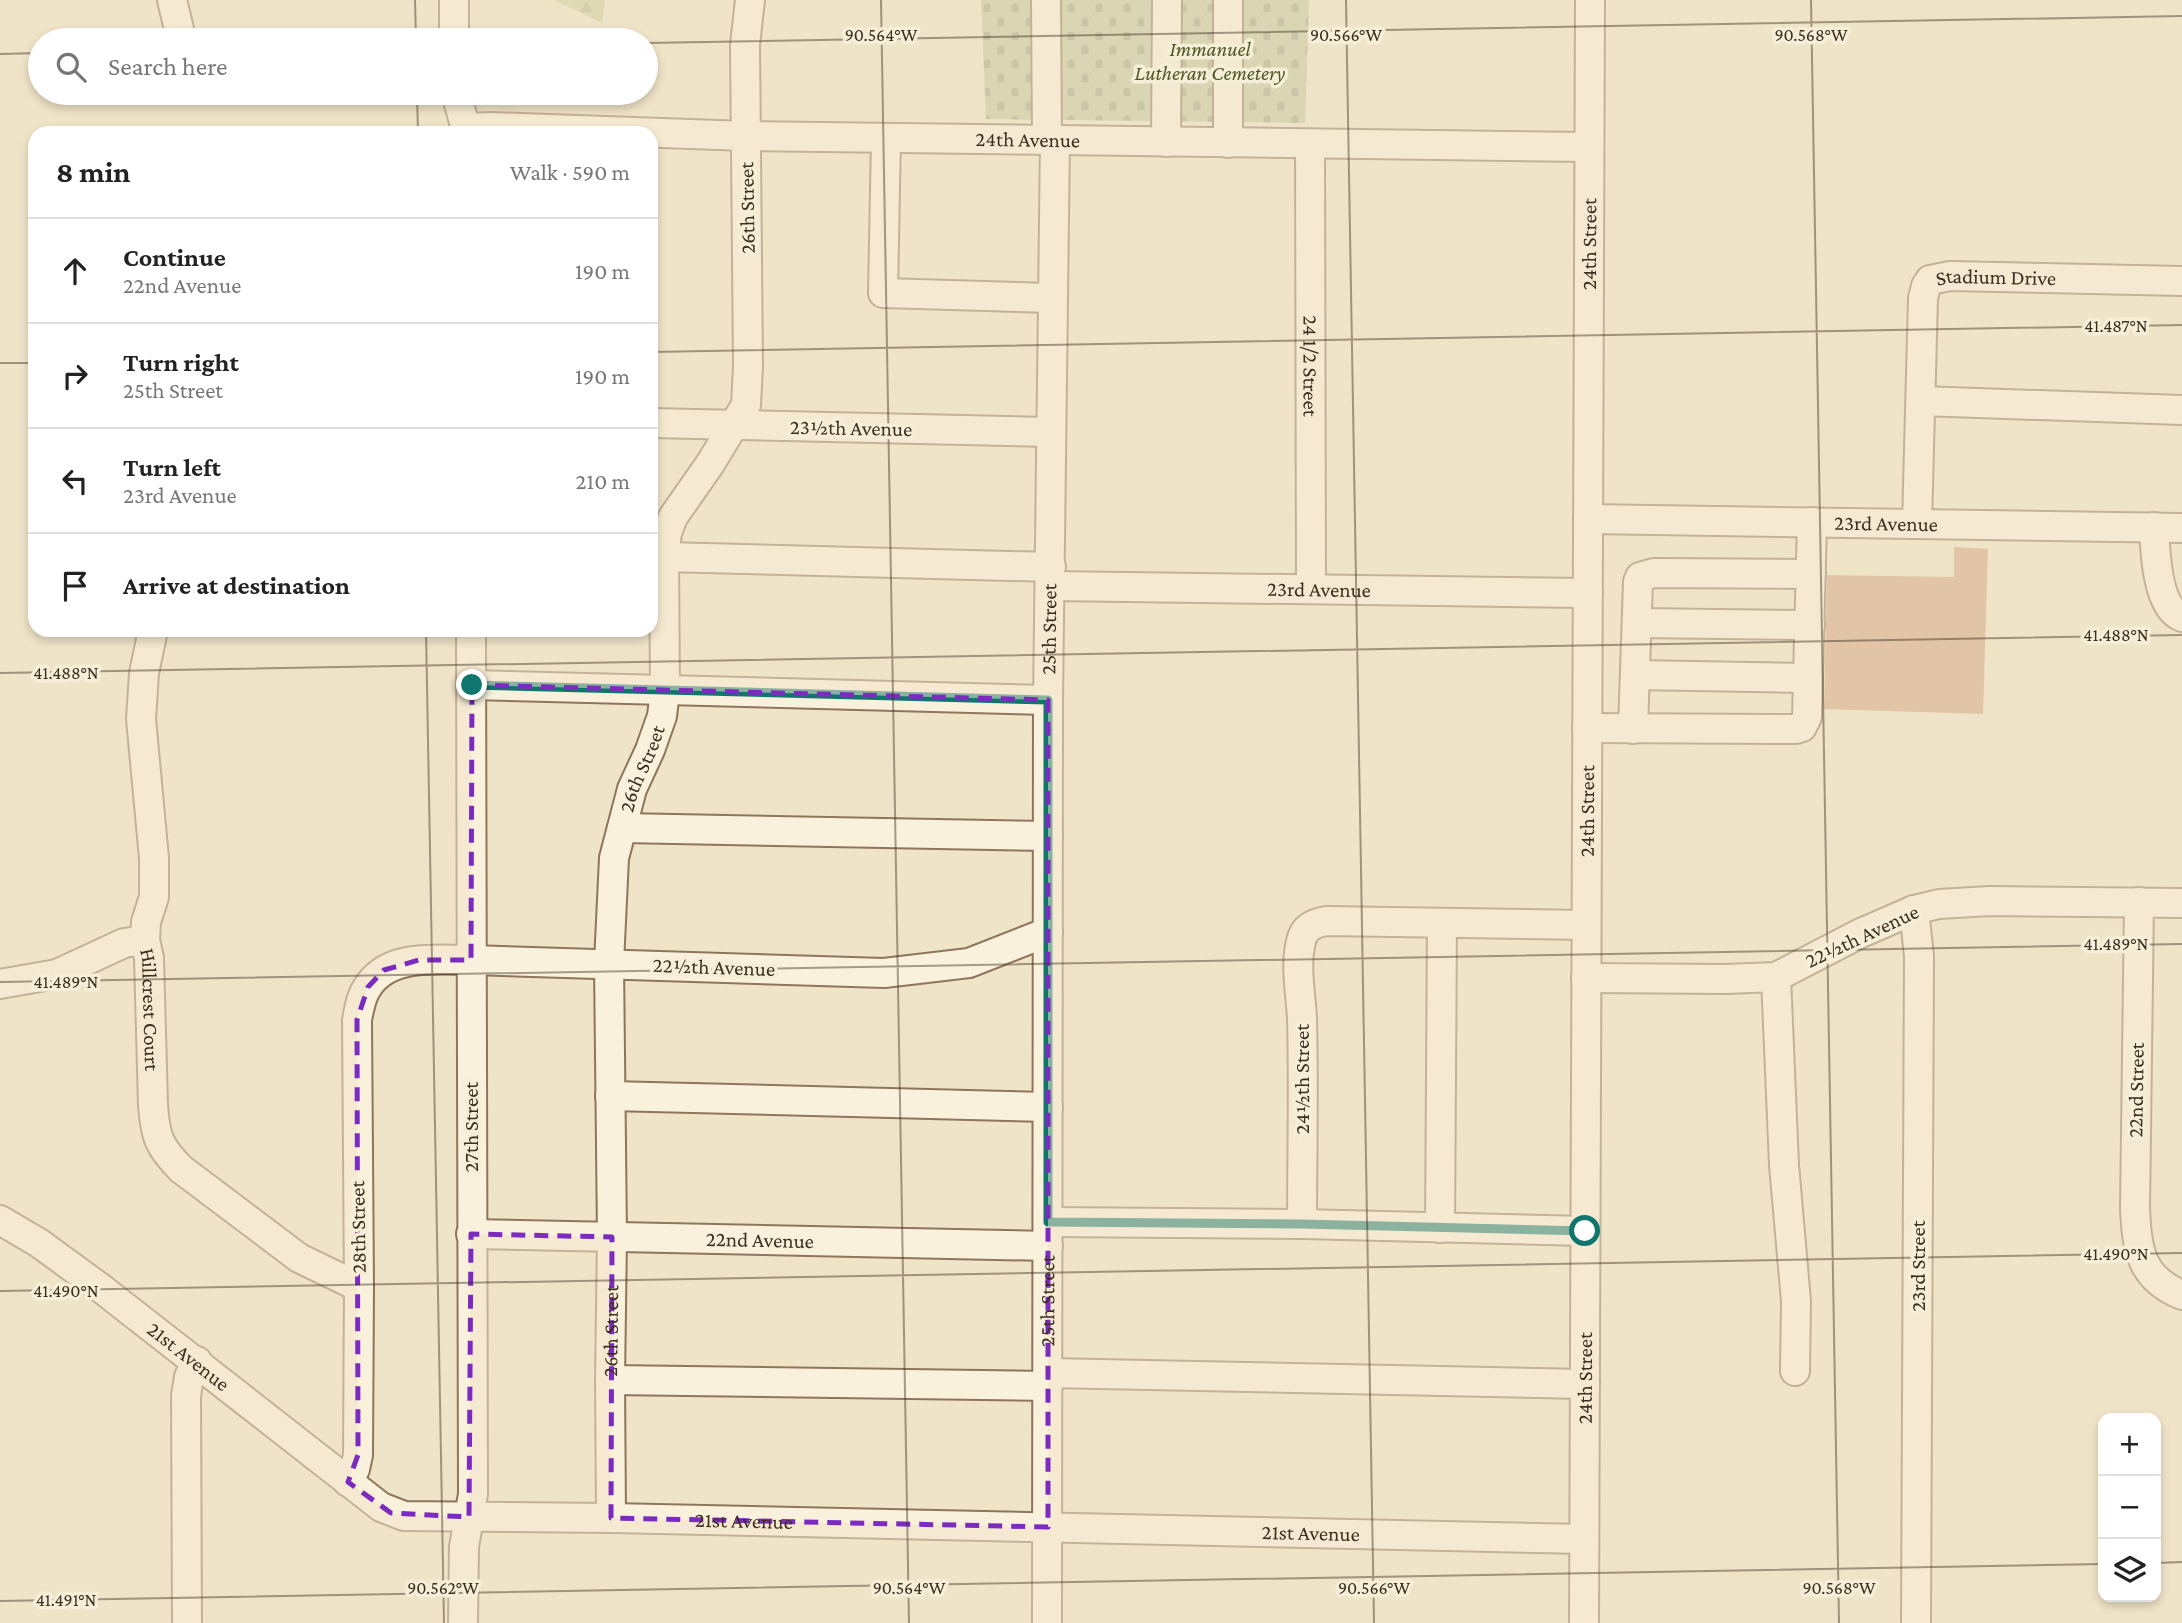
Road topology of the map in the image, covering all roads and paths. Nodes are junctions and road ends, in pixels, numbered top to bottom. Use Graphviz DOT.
graph roads {
  1 [pos="172,0"];
  2 [pos="454,0"];
  3 [pos="750,0"];
  4 [pos="1046,0"];
  5 [pos="1167,0"];
  6 [pos="1228,0"];
  7 [pos="1590,0"];
  8 [pos="178,28"];
  9 [pos="454,28"];
  10 [pos="459,105"];
  11 [pos="465,126"];
  12 [pos="658,133"];
  13 [pos="746,136"];
  14 [pos="886,138"];
  15 [pos="1051,140"];
  16 [pos="1166,142"];
  17 [pos="1228,143"];
  18 [pos="1311,144"];
  19 [pos="1589,147"];
  20 [pos="2182,281"];
  21 [pos="1051,298"];
  22 [pos="1920,401"];
  23 [pos="2182,410"];
  24 [pos="658,423"];
  25 [pos="734,425"];
  26 [pos="1050,432"];
  27 [pos="1588,519"];
  28 [pos="1812,522"];
  29 [pos="1917,524"];
  30 [pos="2154,527"];
  31 [pos="2182,528"];
  32 [pos="664,557"];
  33 [pos="1811,574"];
  34 [pos="1051,576"];
  35 [pos="1311,589"];
  36 [pos="1588,593"];
  37 [pos="2182,617"];
  38 [pos="1636,623"];
  39 [pos="1810,625"];
  40 [pos="152,637"];
  41 [pos="471,637"];
  42 [pos="1635,675"];
  43 [pos="1808,678"];
  44 [pos="472,685"];
  45 [pos="665,691"];
  46 [pos="1048,700"];
  47 [pos="1587,729"];
  48 [pos="1633,729"];
  49 [pos="622,828"];
  50 [pos="1048,836"];
  51 [pos="2139,902"];
  52 [pos="2182,902"];
  53 [pos="1914,910"];
  54 [pos="1442,923"];
  55 [pos="1586,925"];
  56 [pos="1048,932"];
  57 [pos="145,940"];
  58 [pos="471,960"];
  59 [pos="608,963"];
  60 [pos="378,976"];
  61 [pos="1776,977"];
  62 [pos="1586,978"];
  63 [pos="0,984"];
  64 [pos="610,1096"];
  65 [pos="1048,1107"];
  66 [pos="0,1220"];
  67 [pos="1302,1224"];
  68 [pos="1440,1228"];
  69 [pos="1585,1231"];
  70 [pos="471,1234"];
  71 [pos="1048,1234"];
  72 [pos="612,1237"];
  73 [pos="359,1287"];
  74 [pos="2182,1294"];
  75 [pos="197,1362"];
  76 [pos="1795,1371"];
  77 [pos="610,1380"];
  78 [pos="1048,1380"];
  79 [pos="1585,1384"];
  80 [pos="348,1482"];
  81 [pos="469,1517"];
  82 [pos="611,1518"];
  83 [pos="1048,1527"];
  84 [pos="1584,1539"];
  85 [pos="187,1623"];
  86 [pos="463,1623"];
  87 [pos="1046,1623"];
  88 [pos="1584,1623"];
  89 [pos="1916,1623"];
  1 -- 8 [label="street"];
  2 -- 9 [label="street"];
  3 -- 13 [label="street, 26th Street"];
  4 -- 15 [label="street, 25th Street"];
  5 -- 16 [label="street"];
  6 -- 17 [label="street"];
  7 -- 19 [label="street, 24th Street"];
  10 -- 11 [label="street"];
  12 -- 13 [label="street, 24th Avenue"];
  13 -- 14 [label="street, 24th Avenue"];
  13 -- 25 [label="street, 26th Street"];
  14 -- 15 [label="street, 24th Avenue"];
  14 -- 21 [label="street"];
  15 -- 16 [label="street, 24th Avenue"];
  15 -- 21 [label="street, 25th Street"];
  16 -- 17 [label="street, 24th Avenue"];
  17 -- 18 [label="street, 24th Avenue"];
  18 -- 19 [label="street, 24th Avenue"];
  18 -- 35 [label="street, 24 1/2 Street"];
  19 -- 27 [label="street, 24th Street"];
  20 -- 22 [label="street, Stadium Drive"];
  21 -- 26 [label="street, 25th Street"];
  22 -- 23 [label="street"];
  22 -- 29 [label="street, Stadium Drive"];
  24 -- 25 [label="street, 23½th Avenue"];
  25 -- 26 [label="street, 23½th Avenue"];
  25 -- 32 [label="street, 26th Street"];
  26 -- 34 [label="street, 25th Street"];
  27 -- 28 [label="street, 23rd Avenue"];
  27 -- 36 [label="street, 24th Street"];
  28 -- 29 [label="street, 23rd Avenue"];
  28 -- 33 [label="street"];
  29 -- 30 [label="street, 23rd Avenue"];
  30 -- 31 [label="street, 23rd Avenue"];
  30 -- 37 [label="street"];
  32 -- 34 [label="street, 23rd Avenue"];
  32 -- 45 [label="street, 26th Street"];
  33 -- 38 [label="street"];
  33 -- 39 [label="street"];
  34 -- 35 [label="street, 23rd Avenue"];
  34 -- 46 [label="street, 25th Street"];
  35 -- 36 [label="street, 23rd Avenue"];
  36 -- 47 [label="street, 24th Street"];
  38 -- 39 [label="street"];
  38 -- 42 [label="street"];
  39 -- 43 [label="street"];
  40 -- 57 [label="street, Hillcrest Court"];
  41 -- 44 [label="street, 27th Street"];
  42 -- 43 [label="street"];
  42 -- 48 [label="street"];
  43 -- 48 [label="street"];
  44 -- 45 [label="street"];
  44 -- 58 [label="street, 27th Street"];
  45 -- 46 [label="street"];
  45 -- 49 [label="street, 26th Street"];
  46 -- 50 [label="street, 25th Street"];
  47 -- 48 [label="street"];
  47 -- 55 [label="street, 24th Street"];
  49 -- 50 [label="street"];
  49 -- 59 [label="street, 26th Street"];
  50 -- 56 [label="street, 25th Street"];
  51 -- 52 [label="street, 22½th Avenue"];
  51 -- 53 [label="street, 22½th Avenue"];
  51 -- 74 [label="street, 22nd Street"];
  53 -- 61 [label="street, 22½th Avenue"];
  53 -- 89 [label="street, 23rd Street"];
  54 -- 55 [label="street"];
  54 -- 67 [label="street, 24½th Street"];
  54 -- 68 [label="street"];
  55 -- 62 [label="street, 24th Street"];
  56 -- 59 [label="street, 22½th Avenue"];
  56 -- 65 [label="street, 25th Street"];
  57 -- 63 [label="street"];
  57 -- 73 [label="street, Hillcrest Court"];
  58 -- 59 [label="street, 22½th Avenue"];
  58 -- 60 [label="street, 22½th Avenue"];
  58 -- 70 [label="street, 27th Street"];
  59 -- 64 [label="street, 26th Street"];
  60 -- 73 [label="street, 28th Street"];
  61 -- 62 [label="street, 22½th Avenue"];
  61 -- 76 [label="street"];
  62 -- 69 [label="street, 24th Street"];
  64 -- 65 [label="street"];
  64 -- 72 [label="street, 26th Street"];
  65 -- 71 [label="street, 25th Street"];
  66 -- 75 [label="street, 21st Avenue"];
  67 -- 68 [label="street, 22nd Avenue"];
  67 -- 71 [label="street, 22nd Avenue"];
  68 -- 69 [label="street, 22nd Avenue"];
  69 -- 79 [label="street, 24th Street"];
  70 -- 72 [label="street, 22nd Avenue"];
  70 -- 81 [label="street, 27th Street"];
  71 -- 72 [label="street, 22nd Avenue"];
  71 -- 78 [label="street, 25th Street"];
  72 -- 77 [label="street, 26th Street"];
  73 -- 80 [label="street, 28th Street"];
  75 -- 80 [label="street, 21st Avenue"];
  75 -- 85 [label="street"];
  77 -- 78 [label="street"];
  77 -- 82 [label="street, 26th Street"];
  78 -- 79 [label="street"];
  78 -- 83 [label="street, 25th Street"];
  79 -- 84 [label="street, 24th Street"];
  80 -- 81 [label="street, 21st Avenue"];
  81 -- 82 [label="street, 21st Avenue"];
  81 -- 86 [label="street, 27th Street"];
  82 -- 83 [label="street, 21st Avenue"];
  83 -- 84 [label="street, 21st Avenue"];
  83 -- 87 [label="street, 25th Street"];
  84 -- 88 [label="street, 24th Street"];
}
